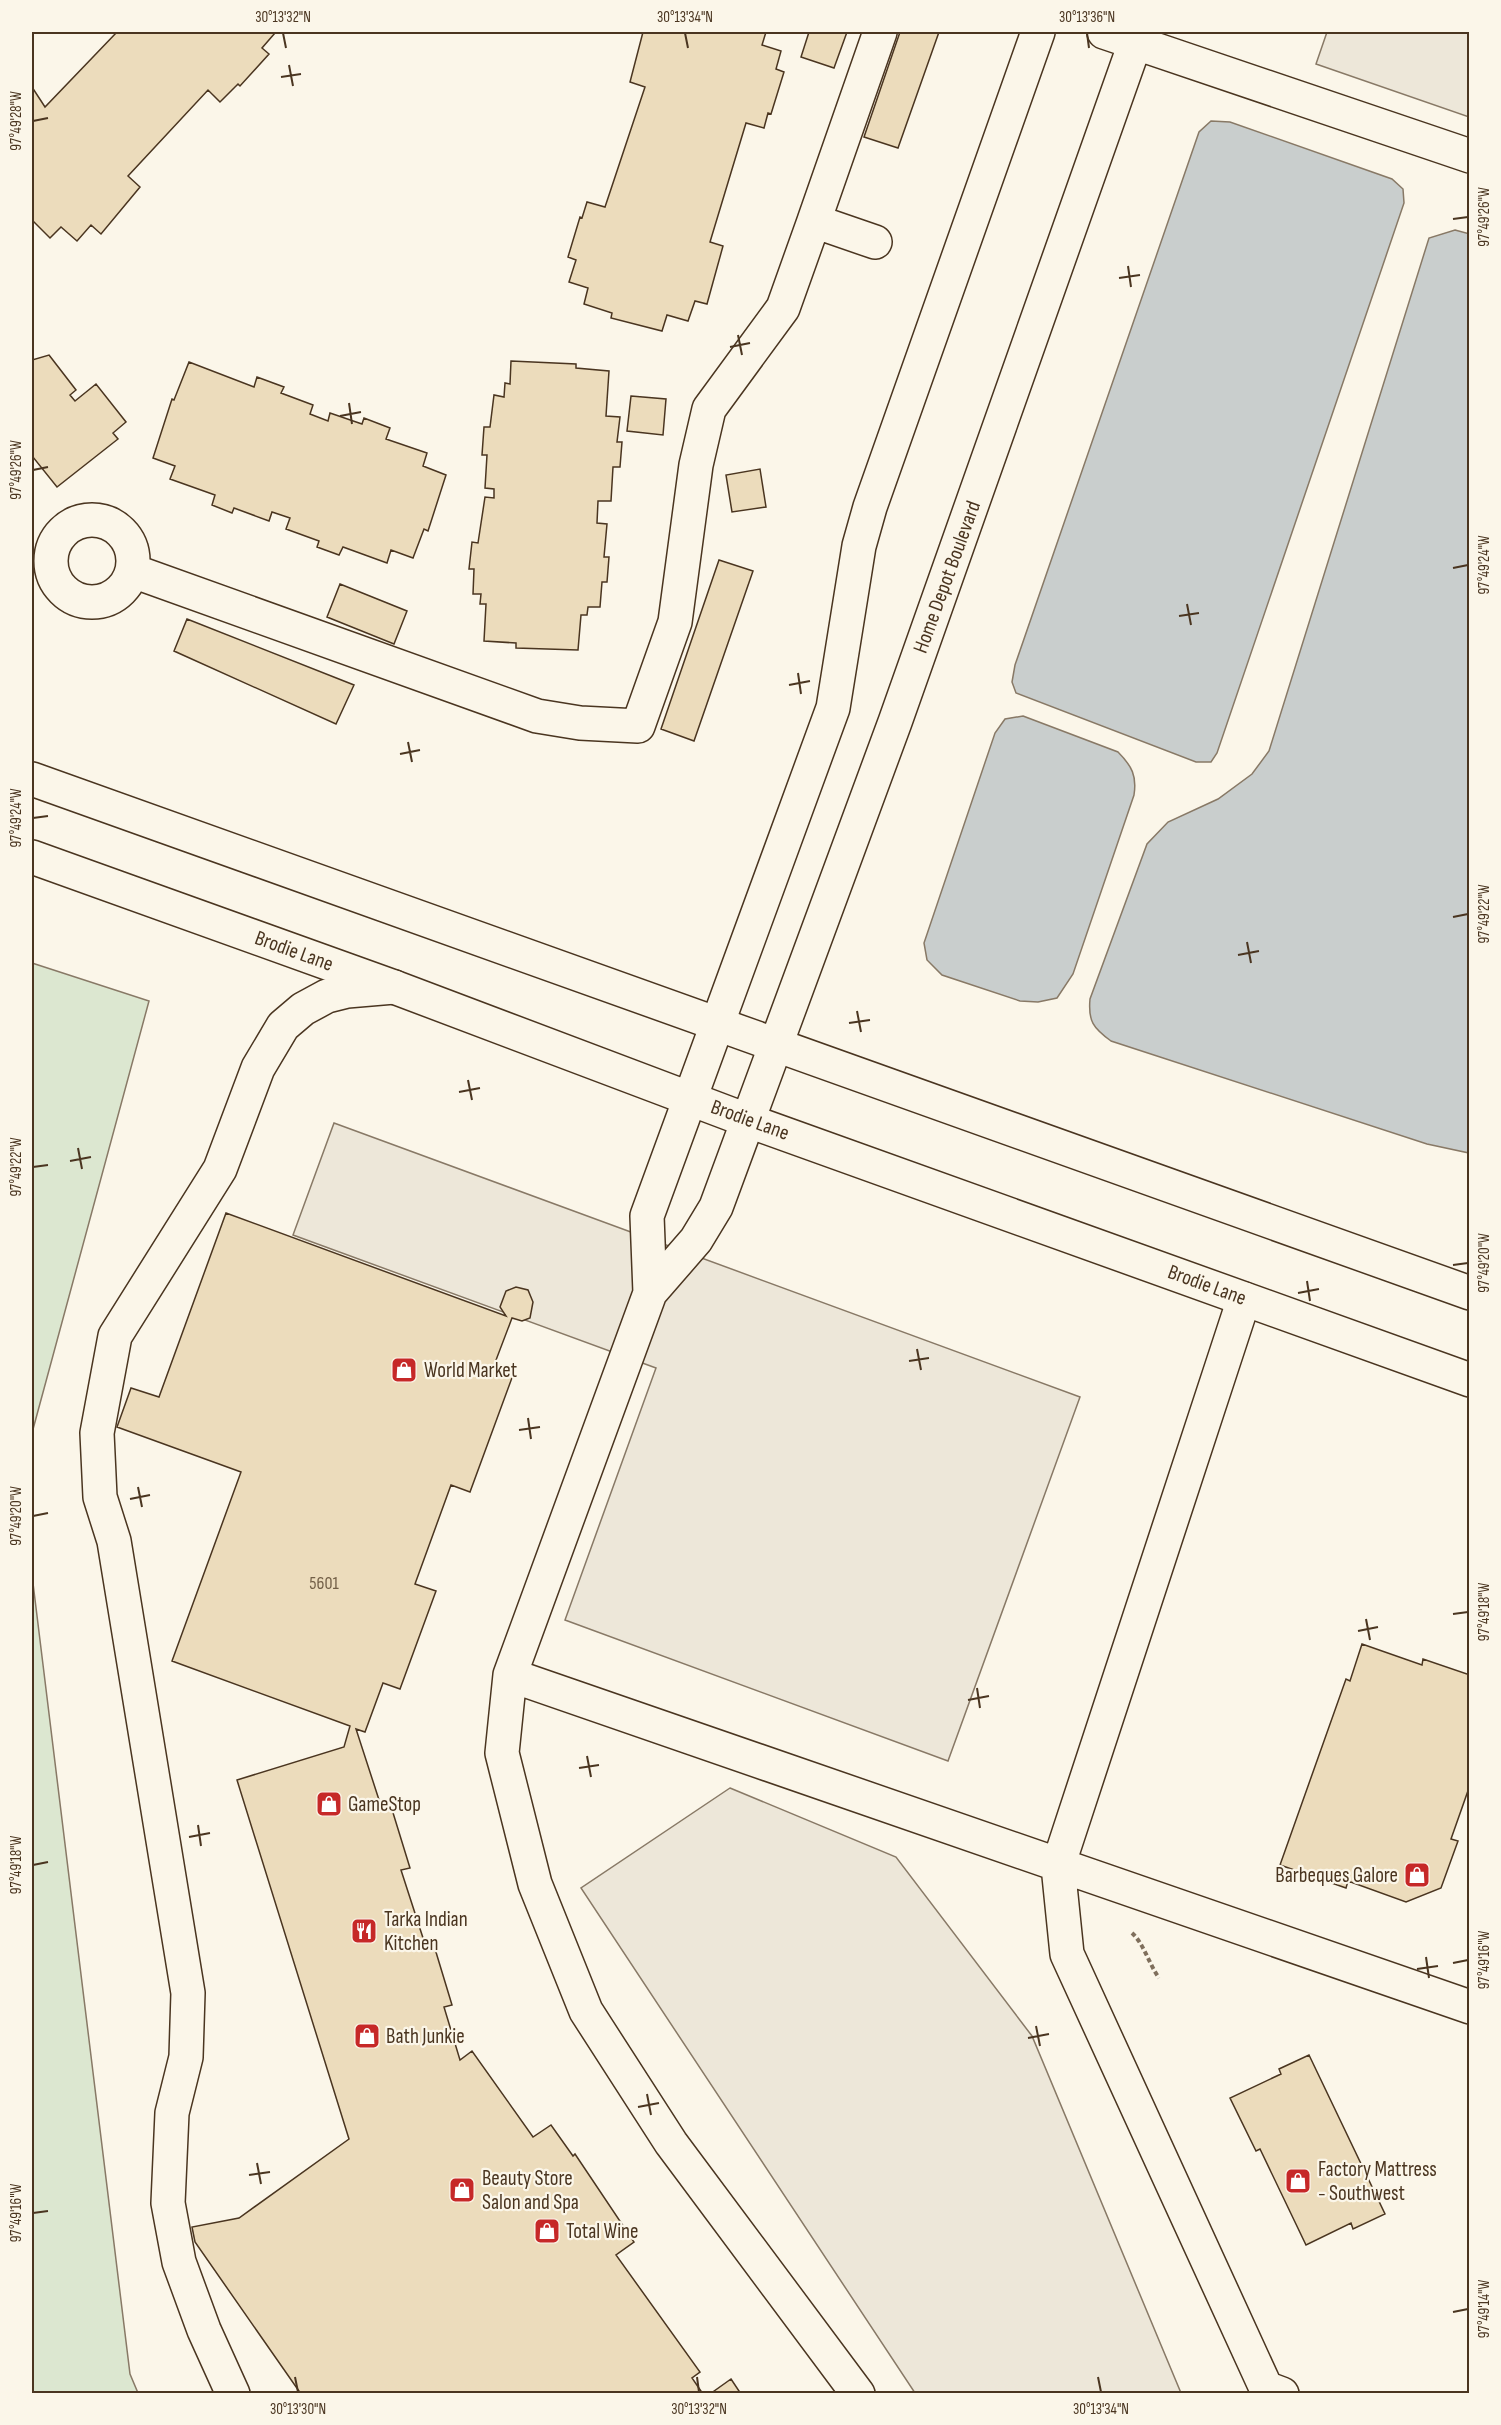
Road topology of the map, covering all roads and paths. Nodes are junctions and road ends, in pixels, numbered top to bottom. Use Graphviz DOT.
graph roads {
  1 [pos="880,32"];
  2 [pos="1038,32"];
  3 [pos="1104,32"];
  4 [pos="1137,37"];
  5 [pos="1470,156"];
  6 [pos="814,221"];
  7 [pos="875,242"];
  8 [pos="41,564"];
  9 [pos="133,571"];
  10 [pos="32,779"];
  11 [pos="32,857"];
  12 [pos="394,987"];
  13 [pos="719,1025"];
  14 [pos="777,1045"];
  15 [pos="691,1099"];
  16 [pos="749,1120"];
  17 [pos="650,1293"];
  18 [pos="1470,1293"];
  19 [pos="1244,1299"];
  20 [pos="1470,1380"];
  21 [pos="510,1675"];
  22 [pos="1058,1866"];
  23 [pos="1125,1929"];
  24 [pos="1159,1978"];
  25 [pos="1470,2007"];
  26 [pos="232,2394"];
  27 [pos="858,2394"];
  28 [pos="1282,2394"];
  1 -- 6 [label="main road"];
  2 -- 13 [label="main road"];
  3 -- 4 [label="main road"];
  4 -- 5 [label="main road"];
  4 -- 14 [label="main road, Home Depot Boulevard"];
  6 -- 7 [label="main road"];
  6 -- 9 [label="main road"];
  8 -- 9 [label="main road"];
  8 -- 9 [label="main road"];
  10 -- 13 [label="main road"];
  11 -- 12 [label="main road, Brodie Lane"];
  12 -- 15 [label="main road, Brodie Lane"];
  12 -- 26 [label="main road"];
  13 -- 14 [label="main road"];
  13 -- 15 [label="main road"];
  14 -- 16 [label="main road, Home Depot Boulevard"];
  14 -- 18 [label="main road"];
  15 -- 16 [label="main road, Brodie Lane"];
  15 -- 17 [label="main road"];
  16 -- 17 [label="main road, Home Depot Boulevard"];
  16 -- 19 [label="main road, Brodie Lane"];
  17 -- 21 [label="main road"];
  19 -- 20 [label="main road, Brodie Lane"];
  19 -- 22 [label="main road"];
  21 -- 22 [label="main road"];
  21 -- 27 [label="main road"];
  22 -- 25 [label="main road"];
  22 -- 28 [label="main road"];
  23 -- 24 [label="path"];
}
